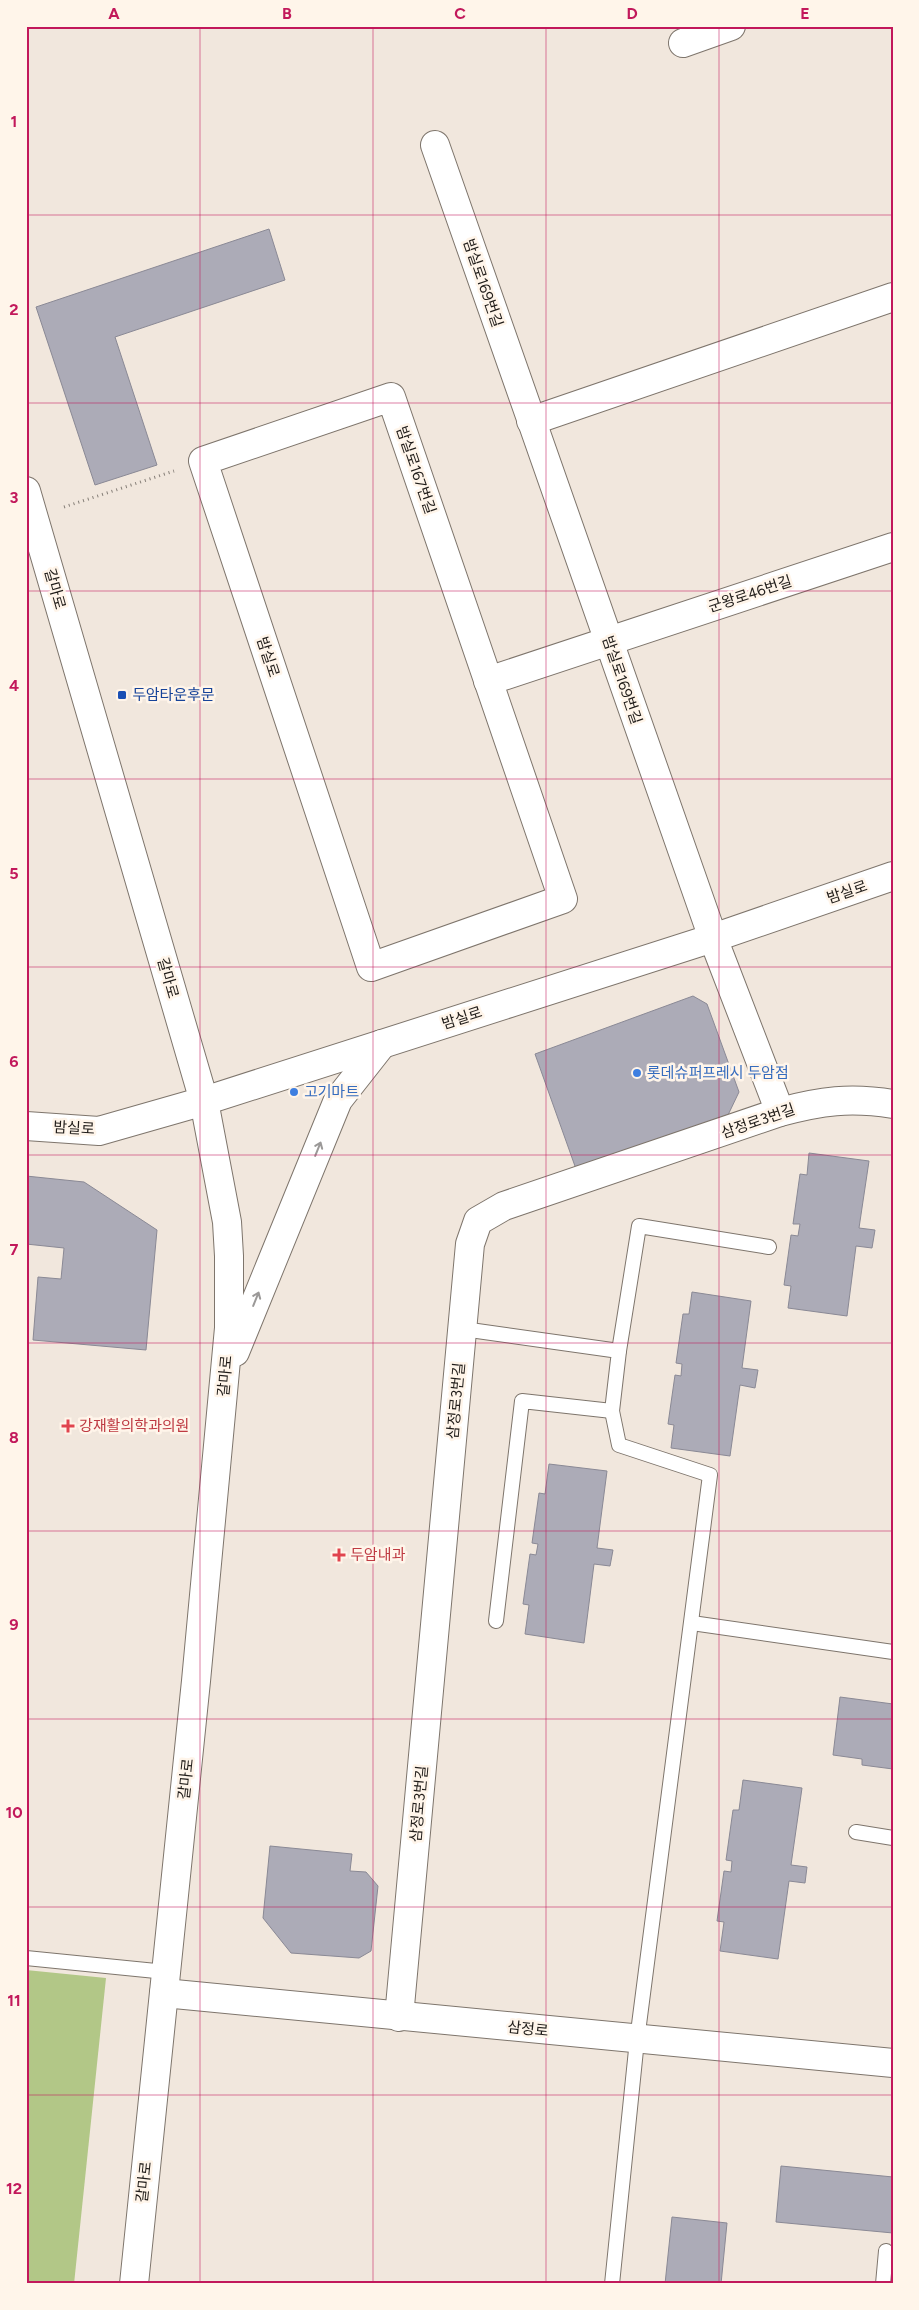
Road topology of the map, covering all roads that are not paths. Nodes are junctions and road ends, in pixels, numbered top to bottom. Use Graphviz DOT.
graph roads {
  1 [pos="732,26"];
  2 [pos="683,43"];
  3 [pos="435,145"];
  4 [pos="893,297"];
  5 [pos="532,421"];
  6 [pos="204,461"];
  7 [pos="26,490"];
  8 [pos="893,547"];
  9 [pos="608,641"];
  10 [pos="488,681"];
  11 [pos="893,876"];
  12 [pos="563,899"];
  13 [pos="713,938"];
  14 [pos="382,1044"];
  15 [pos="204,1101"];
  16 [pos="893,1104"];
  17 [pos="780,1112"];
  18 [pos="26,1126"];
  19 [pos="769,1247"];
  20 [pos="463,1329"];
  21 [pos="619,1351"];
  22 [pos="224,1376"];
  23 [pos="612,1411"];
  24 [pos="496,1621"];
  25 [pos="692,1623"];
  26 [pos="893,1652"];
  27 [pos="856,1832"];
  28 [pos="893,1838"];
  29 [pos="26,1958"];
  30 [pos="165,1983"];
  31 [pos="399,2017"];
  32 [pos="637,2040"];
  33 [pos="893,2063"];
  34 [pos="886,2251"];
  35 [pos="134,2284"];
  36 [pos="612,2284"];
  37 [pos="882,2284"];
  1 -- 2 [label="street"];
  3 -- 5 [label="street, 밤실로169번길"];
  4 -- 5 [label="street"];
  5 -- 9 [label="street, 밤실로169번길"];
  6 -- 10 [label="street, 밤실로167번길"];
  6 -- 12 [label="street, 밤실로"];
  7 -- 15 [label="street, 갈마로"];
  8 -- 9 [label="street, 군왕로46번길"];
  9 -- 10 [label="street, 군왕로46번길"];
  9 -- 13 [label="street, 밤실로169번길"];
  10 -- 12 [label="street, 밤실로167번길"];
  11 -- 13 [label="street, 밤실로"];
  13 -- 14 [label="street, 밤실로"];
  13 -- 17 [label="street, 밤실로169번길"];
  14 -- 15 [label="street, 밤실로"];
  22 -- 14 [label="street, one-way"];
  15 -- 18 [label="street, 밤실로"];
  15 -- 22 [label="street, 갈마로"];
  16 -- 17 [label="street, 삼정로3번길"];
  17 -- 20 [label="street, 삼정로3번길"];
  19 -- 21 [label="lane"];
  20 -- 21 [label="lane"];
  20 -- 31 [label="street, 삼정로3번길"];
  21 -- 23 [label="lane"];
  22 -- 30 [label="street, 갈마로"];
  23 -- 24 [label="lane"];
  23 -- 25 [label="lane"];
  25 -- 26 [label="lane"];
  25 -- 32 [label="lane"];
  27 -- 28 [label="lane"];
  29 -- 30 [label="lane"];
  30 -- 31 [label="street, 삼정로"];
  30 -- 35 [label="street, 갈마로"];
  31 -- 32 [label="street, 삼정로"];
  32 -- 33 [label="street, 삼정로"];
  32 -- 36 [label="lane"];
  34 -- 37 [label="lane"];
}
